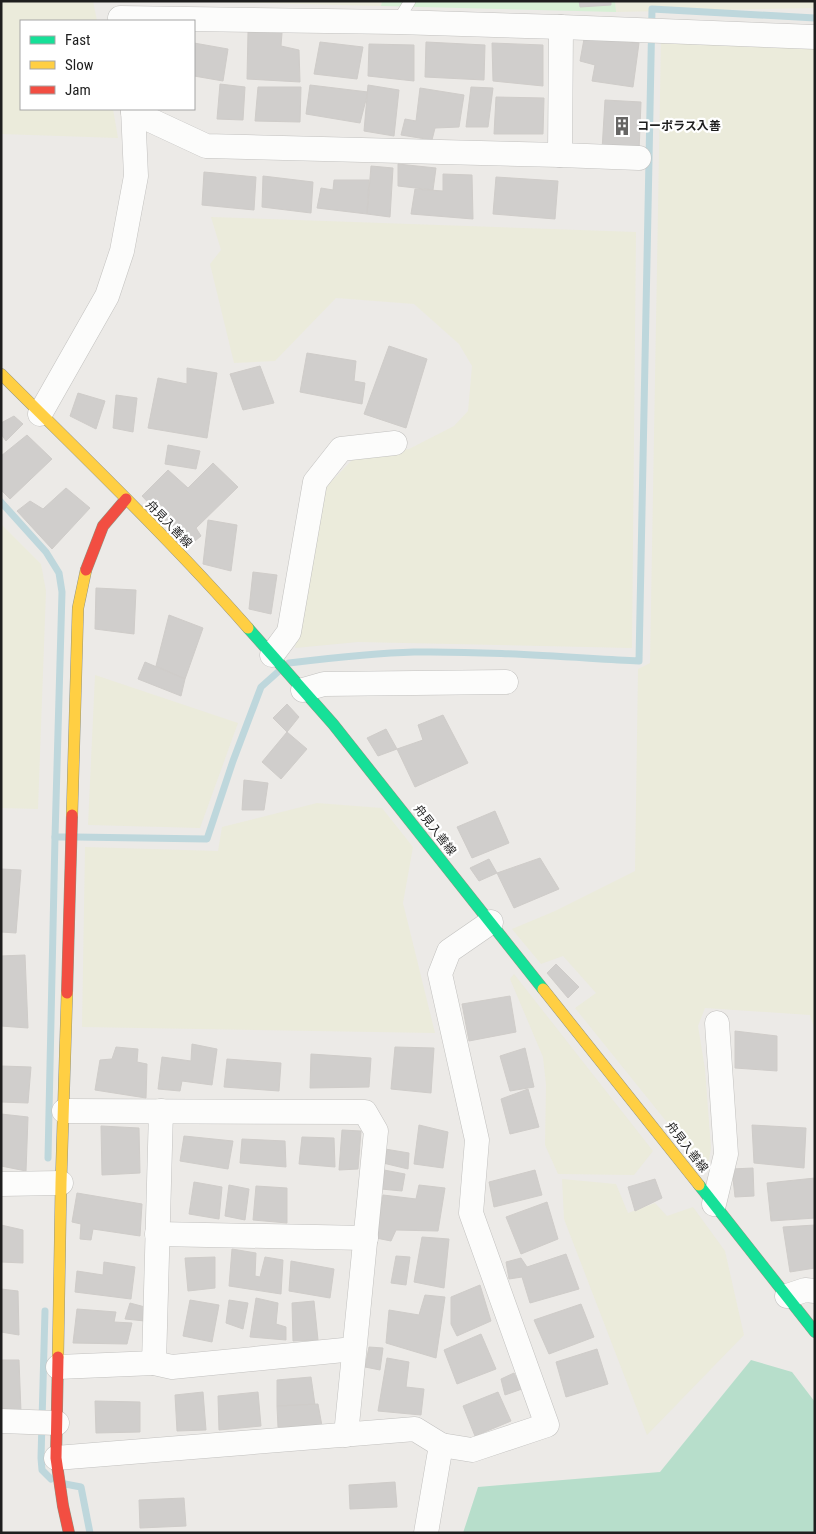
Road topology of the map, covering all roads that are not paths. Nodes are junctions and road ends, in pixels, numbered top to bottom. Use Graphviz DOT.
graph roads {
  1 [pos="410,1"];
  2 [pos="119,14"];
  3 [pos="397,22"];
  4 [pos="561,27"];
  5 [pos="815,37"];
  6 [pos="133,110"];
  7 [pos="560,155"];
  8 [pos="639,158"];
  9 [pos="1,374"];
  10 [pos="40,414"];
  11 [pos="394,443"];
  12 [pos="126,498"];
  13 [pos="272,655"];
  14 [pos="506,682"];
  15 [pos="303,690"];
  16 [pos="491,922"];
  17 [pos="717,1024"];
  18 [pos="64,1111"];
  19 [pos="161,1111"];
  20 [pos="61,1183"];
  21 [pos="1,1184"];
  22 [pos="714,1204"];
  23 [pos="157,1234"];
  24 [pos="366,1238"];
  25 [pos="815,1291"];
  26 [pos="787,1296"];
  27 [pos="815,1332"];
  28 [pos="354,1349"];
  29 [pos="154,1363"];
  30 [pos="58,1367"];
  31 [pos="1,1421"];
  32 [pos="57,1423"];
  33 [pos="346,1435"];
  34 [pos="441,1446"];
  35 [pos="56,1458"];
  36 [pos="69,1533"];
  37 [pos="426,1533"];
  1 -- 3 [label="lane"];
  2 -- 3 [label="street"];
  3 -- 4 [label="street"];
  4 -- 5 [label="street"];
  4 -- 7 [label="street"];
  6 -- 7 [label="street"];
  6 -- 10 [label="street"];
  7 -- 8 [label="street"];
  9 -- 10 [label="main road, 舟見入善線"];
  10 -- 12 [label="main road, 舟見入善線"];
  11 -- 13 [label="street"];
  12 -- 13 [label="main road, 舟見入善線"];
  12 -- 18 [label="main road"];
  13 -- 15 [label="main road, 舟見入善線"];
  14 -- 15 [label="street"];
  15 -- 16 [label="main road, 舟見入善線"];
  16 -- 22 [label="main road, 舟見入善線"];
  16 -- 34 [label="street"];
  17 -- 22 [label="street"];
  18 -- 19 [label="street"];
  18 -- 20 [label="main road"];
  19 -- 23 [label="street"];
  19 -- 24 [label="street"];
  20 -- 21 [label="street"];
  20 -- 30 [label="main road"];
  22 -- 26 [label="main road, 舟見入善線"];
  23 -- 24 [label="street"];
  23 -- 29 [label="street"];
  24 -- 28 [label="street"];
  25 -- 26 [label="street"];
  26 -- 27 [label="main road, 舟見入善線"];
  28 -- 29 [label="street"];
  28 -- 33 [label="street"];
  29 -- 30 [label="street"];
  30 -- 32 [label="main road"];
  31 -- 32 [label="street"];
  32 -- 35 [label="main road"];
  33 -- 34 [label="street"];
  33 -- 35 [label="street"];
  34 -- 37 [label="street"];
  35 -- 36 [label="main road"];
}
